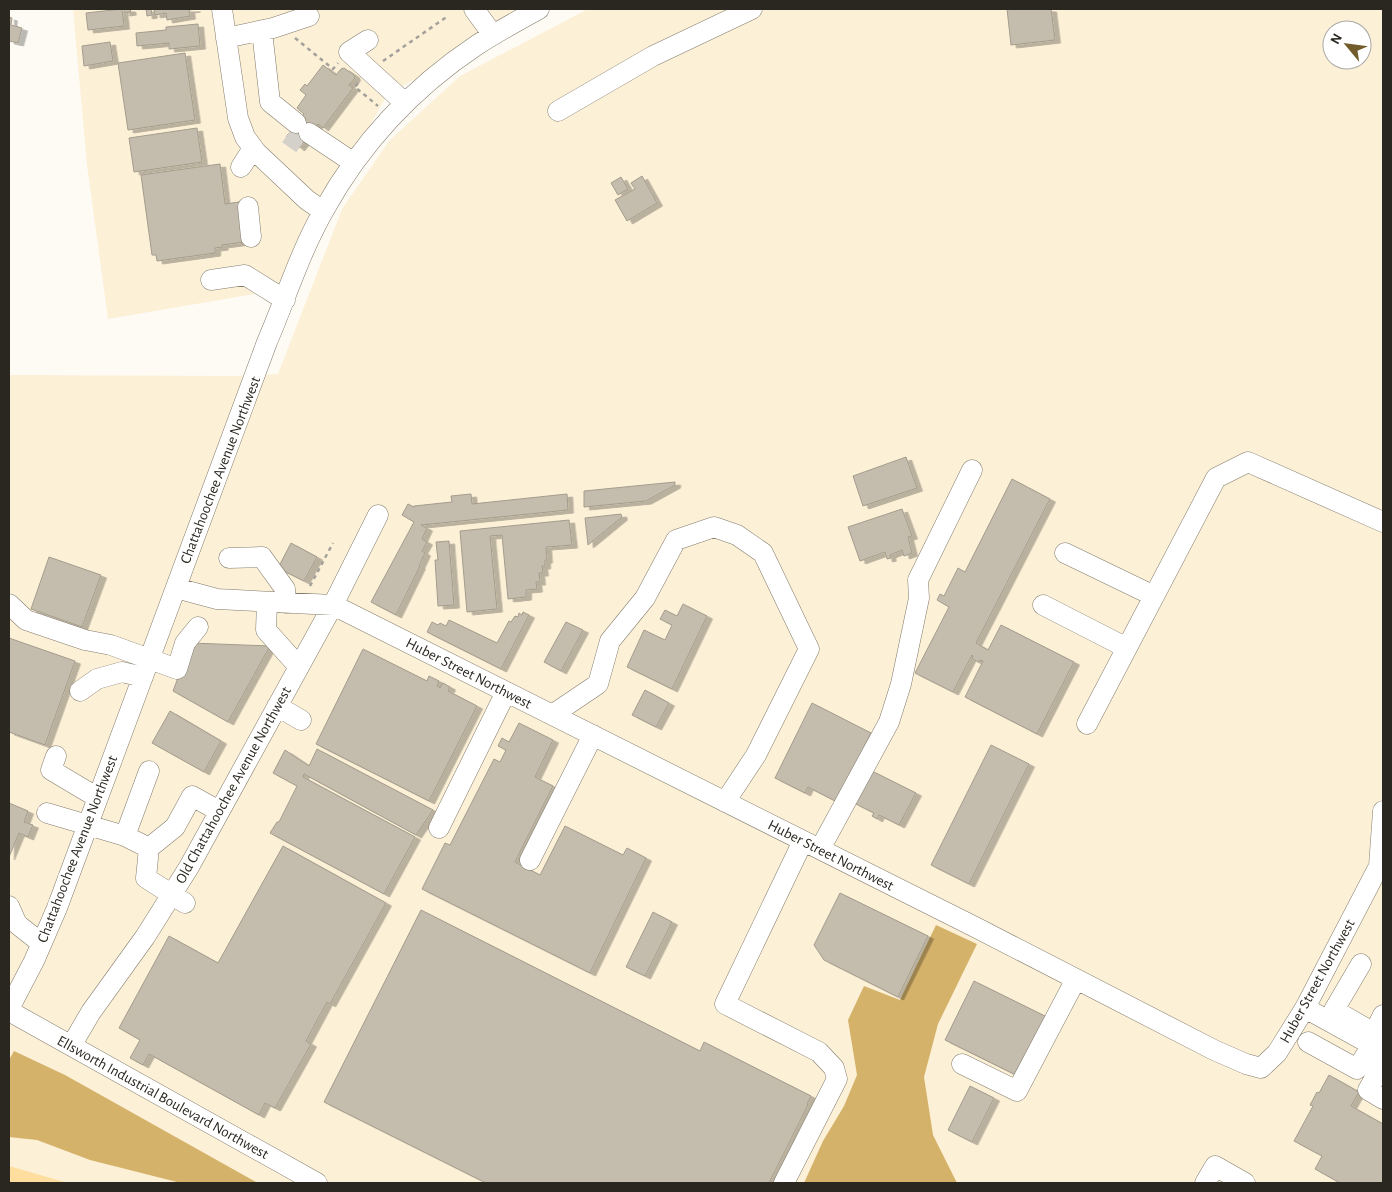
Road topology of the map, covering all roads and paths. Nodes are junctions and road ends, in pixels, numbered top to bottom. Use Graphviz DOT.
graph roads {
  1 [pos="226,9"];
  2 [pos="474,9"];
  3 [pos="539,9"];
  4 [pos="752,9"];
  5 [pos="308,16"];
  6 [pos="448,16"];
  7 [pos="512,16"];
  8 [pos="262,31"];
  9 [pos="493,35"];
  10 [pos="292,36"];
  11 [pos="226,38"];
  12 [pos="368,40"];
  13 [pos="346,55"];
  14 [pos="375,66"];
  15 [pos="405,103"];
  16 [pos="558,111"];
  17 [pos="301,131"];
  18 [pos="253,148"];
  19 [pos="354,163"];
  20 [pos="241,167"];
  21 [pos="248,207"];
  22 [pos="323,211"];
  23 [pos="251,237"];
  24 [pos="211,280"];
  25 [pos="285,300"];
  26 [pos="972,470"];
  27 [pos="378,515"];
  28 [pos="1383,522"];
  29 [pos="333,543"];
  30 [pos="1065,553"];
  31 [pos="229,558"];
  32 [pos="176,588"];
  33 [pos="308,590"];
  34 [pos="1154,596"];
  35 [pos="276,602"];
  36 [pos="9,604"];
  37 [pos="332,605"];
  38 [pos="1043,605"];
  39 [pos="198,627"];
  40 [pos="1127,648"];
  41 [pos="299,666"];
  42 [pos="146,668"];
  43 [pos="80,691"];
  44 [pos="506,692"];
  45 [pos="277,706"];
  46 [pos="552,715"];
  47 [pos="301,720"];
  48 [pos="1086,724"];
  49 [pos="593,735"];
  50 [pos="56,756"];
  51 [pos="149,771"];
  52 [pos="98,798"];
  53 [pos="725,802"];
  54 [pos="1383,811"];
  55 [pos="47,813"];
  56 [pos="88,824"];
  57 [pos="218,824"];
  58 [pos="439,828"];
  59 [pos="125,836"];
  60 [pos="811,845"];
  61 [pos="149,848"];
  62 [pos="530,860"];
  63 [pos="178,899"];
  64 [pos="9,906"];
  65 [pos="41,943"];
  66 [pos="1361,964"];
  67 [pos="1076,979"];
  68 [pos="1305,1008"];
  69 [pos="9,1010"];
  70 [pos="1383,1015"];
  71 [pos="1378,1041"];
  72 [pos="1308,1042"];
  73 [pos="71,1046"];
  74 [pos="1383,1063"];
  75 [pos="962,1064"];
  76 [pos="1383,1099"];
  77 [pos="317,1183"];
  78 [pos="784,1183"];
  79 [pos="1205,1183"];
  80 [pos="1245,1183"];
  1 -- 11 [label="street"];
  2 -- 9 [label="street"];
  3 -- 7 [label="street, Chattahoochee Avenue Northwest"];
  4 -- 16 [label="street"];
  5 -- 8 [label="street"];
  6 -- 14 [label="path"];
  7 -- 9 [label="street, Chattahoochee Avenue Northwest"];
  8 -- 11 [label="street"];
  8 -- 17 [label="street"];
  9 -- 15 [label="street, Chattahoochee Avenue Northwest"];
  10 -- 13 [label="path"];
  11 -- 18 [label="street"];
  12 -- 13 [label="street"];
  13 -- 15 [label="street"];
  15 -- 19 [label="street, Chattahoochee Avenue Northwest"];
  17 -- 19 [label="street"];
  17 -- 19 [label="street"];
  18 -- 20 [label="street"];
  18 -- 22 [label="street"];
  19 -- 22 [label="street, Chattahoochee Avenue Northwest"];
  21 -- 23 [label="street"];
  22 -- 25 [label="street, Chattahoochee Avenue Northwest"];
  24 -- 25 [label="street"];
  25 -- 32 [label="street, Chattahoochee Avenue Northwest"];
  26 -- 60 [label="street"];
  27 -- 37 [label="street, Old Chattahoochee Avenue Northwest"];
  28 -- 34 [label="street"];
  29 -- 33 [label="path"];
  30 -- 34 [label="street"];
  31 -- 35 [label="street"];
  32 -- 35 [label="street, Huber Street Northwest"];
  32 -- 42 [label="street, Chattahoochee Avenue Northwest"];
  34 -- 40 [label="street"];
  35 -- 37 [label="street, Huber Street Northwest"];
  35 -- 41 [label="street"];
  36 -- 42 [label="street"];
  37 -- 41 [label="street, Old Chattahoochee Avenue Northwest"];
  37 -- 44 [label="street, Huber Street Northwest"];
  38 -- 40 [label="street"];
  39 -- 42 [label="street"];
  40 -- 48 [label="street"];
  41 -- 45 [label="street, Old Chattahoochee Avenue Northwest"];
  42 -- 43 [label="street"];
  42 -- 52 [label="street, Chattahoochee Avenue Northwest"];
  44 -- 46 [label="street, Huber Street Northwest"];
  44 -- 58 [label="street"];
  45 -- 47 [label="street"];
  45 -- 57 [label="street, Old Chattahoochee Avenue Northwest"];
  46 -- 49 [label="street, Huber Street Northwest"];
  46 -- 53 [label="street"];
  49 -- 53 [label="street, Huber Street Northwest"];
  49 -- 62 [label="street"];
  50 -- 52 [label="street"];
  51 -- 59 [label="street"];
  52 -- 56 [label="street, Chattahoochee Avenue Northwest"];
  53 -- 60 [label="street, Huber Street Northwest"];
  54 -- 68 [label="street, Huber Street Northwest"];
  55 -- 56 [label="street"];
  56 -- 59 [label="street"];
  56 -- 65 [label="street, Chattahoochee Avenue Northwest"];
  57 -- 61 [label="street"];
  57 -- 63 [label="street, Old Chattahoochee Avenue Northwest"];
  59 -- 61 [label="street"];
  60 -- 67 [label="street, Huber Street Northwest"];
  60 -- 78 [label="street"];
  61 -- 63 [label="street"];
  63 -- 73 [label="street, Old Chattahoochee Avenue Northwest"];
  64 -- 65 [label="street"];
  65 -- 69 [label="street, Chattahoochee Avenue Northwest"];
  66 -- 71 [label="street"];
  67 -- 68 [label="street, Huber Street Northwest"];
  67 -- 75 [label="street"];
  68 -- 71 [label="street"];
  69 -- 73 [label="street, Ellsworth Industrial Boulevard Northwest"];
  70 -- 71 [label="street"];
  71 -- 72 [label="street"];
  73 -- 77 [label="street, Ellsworth Industrial Boulevard Northwest"];
  74 -- 76 [label="street"];
  79 -- 80 [label="street"];
}
